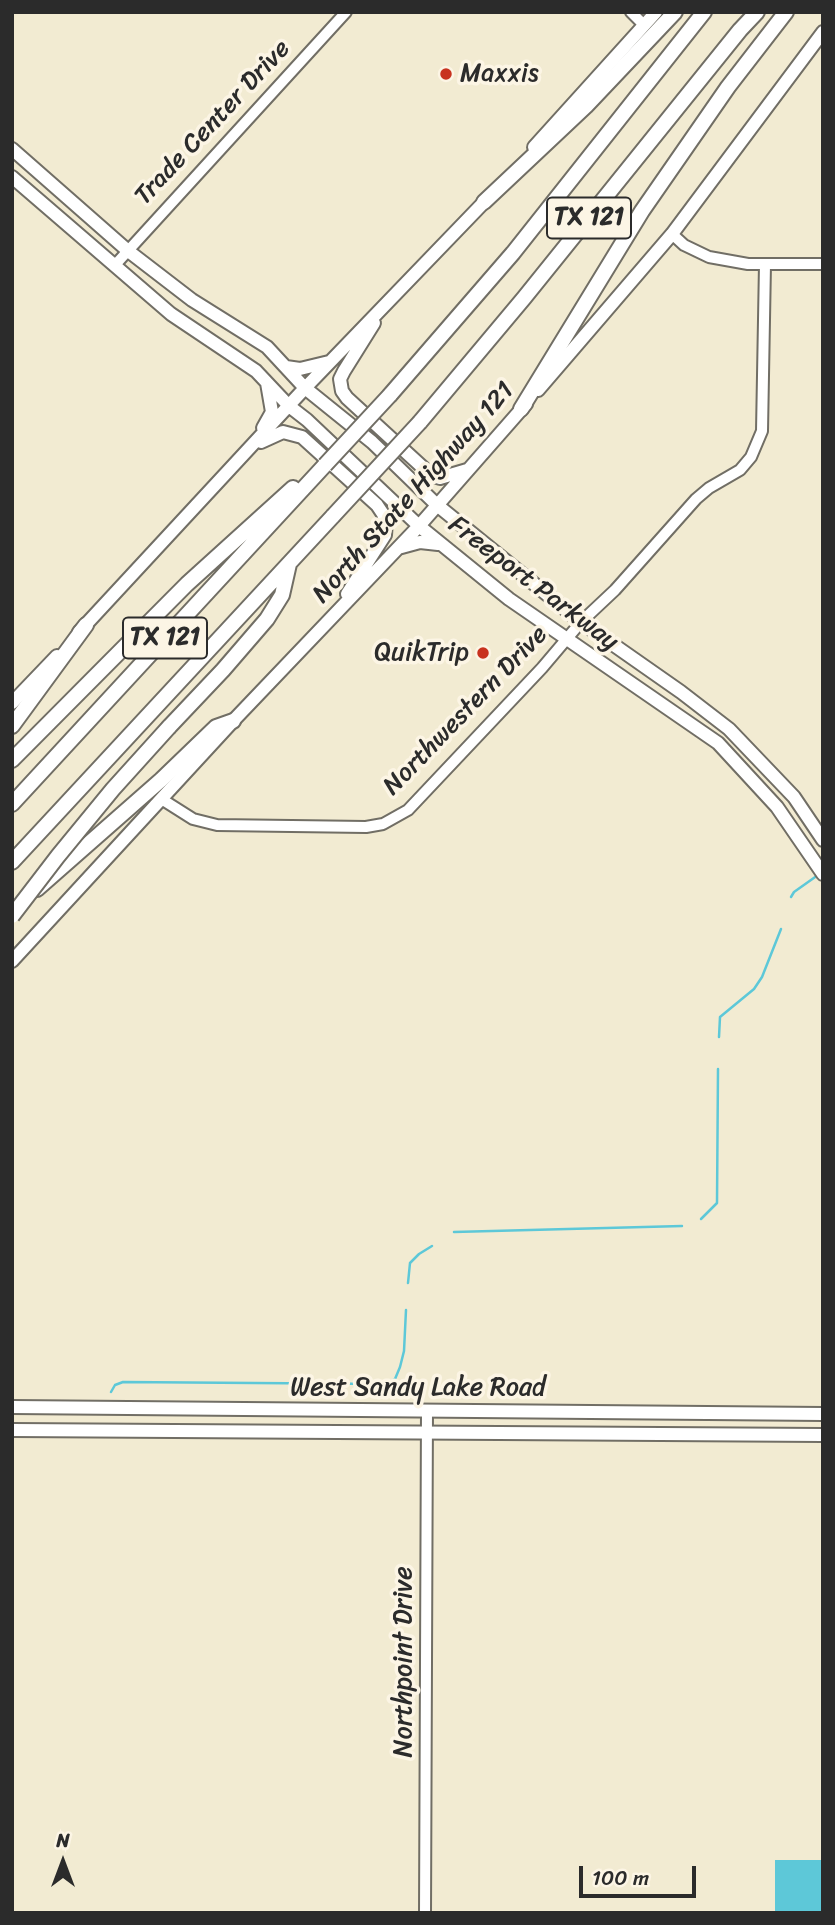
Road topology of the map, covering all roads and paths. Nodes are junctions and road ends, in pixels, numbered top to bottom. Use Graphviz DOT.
graph roads {
  1 [pos="346,12"];
  2 [pos="631,12"];
  3 [pos="656,12"];
  4 [pos="675,12"];
  5 [pos="704,12"];
  6 [pos="757,12"];
  7 [pos="786,12"];
  8 [pos="644,25"];
  9 [pos="823,32"];
  10 [pos="823,43"];
  11 [pos="773,99"];
  12 [pos="12,149"];
  13 [pos="12,177"];
  14 [pos="484,202"];
  15 [pos="671,234"];
  16 [pos="127,250"];
  17 [pos="765,264"];
  18 [pos="823,264"];
  19 [pos="115,265"];
  20 [pos="387,302"];
  21 [pos="329,362"];
  22 [pos="286,368"];
  23 [pos="267,382"];
  24 [pos="305,388"];
  25 [pos="289,406"];
  26 [pos="522,408"];
  27 [pos="253,446"];
  28 [pos="321,469"];
  29 [pos="468,470"];
  30 [pos="454,486"];
  31 [pos="437,505"];
  32 [pos="419,526"];
  33 [pos="462,526"];
  34 [pos="442,545"];
  35 [pos="398,549"];
  36 [pos="290,562"];
  37 [pos="330,621"];
  38 [pos="580,622"];
  39 [pos="86,625"];
  40 [pos="566,640"];
  41 [pos="12,703"];
  42 [pos="233,721"];
  43 [pos="12,726"];
  44 [pos="12,760"];
  45 [pos="163,800"];
  46 [pos="12,804"];
  47 [pos="823,840"];
  48 [pos="12,862"];
  49 [pos="823,874"];
  50 [pos="12,911"];
  51 [pos="12,916"];
  52 [pos="12,961"];
  53 [pos="12,1407"];
  54 [pos="92,1408"];
  55 [pos="427,1410"];
  56 [pos="732,1413"];
  57 [pos="823,1414"];
  58 [pos="12,1430"];
  59 [pos="91,1430"];
  60 [pos="427,1433"];
  61 [pos="735,1435"];
  62 [pos="823,1435"];
  63 [pos="425,1913"];
  1 -- 16 [label="street, Trade Center Drive"];
  2 -- 8 [label="street"];
  3 -- 8 [label="main road"];
  4 -- 14 [label="highway"];
  5 -- 28 [label="highway, TX 121, bridge"];
  6 -- 36 [label="highway, TX 121, bridge"];
  7 -- 26 [label="highway"];
  8 -- 14 [label="main road"];
  9 -- 11 [label="main road, North State Highway 121"];
  10 -- 11 [label="main road"];
  11 -- 15 [label="main road, North State Highway 121"];
  12 -- 16 [label="main road, Freeport Parkway"];
  13 -- 19 [label="main road, Freeport Parkway"];
  14 -- 20 [label="main road"];
  15 -- 17 [label="street"];
  15 -- 26 [label="main road, North State Highway 121"];
  16 -- 19 [label="street, Trade Center Drive"];
  16 -- 22 [label="main road, Freeport Parkway"];
  17 -- 18 [label="street"];
  17 -- 38 [label="street, Northwestern Drive"];
  19 -- 23 [label="main road, Freeport Parkway"];
  20 -- 21 [label="main road"];
  20 -- 29 [label="main road"];
  21 -- 22 [label="main road"];
  21 -- 24 [label="main road"];
  22 -- 24 [label="main road, Freeport Parkway"];
  23 -- 25 [label="main road, Freeport Parkway"];
  23 -- 27 [label="main road"];
  24 -- 25 [label="main road"];
  24 -- 31 [label="main road, Freeport Parkway"];
  25 -- 27 [label="main road"];
  25 -- 32 [label="main road, Freeport Parkway"];
  26 -- 29 [label="main road, North State Highway 121"];
  27 -- 37 [label="main road"];
  27 -- 39 [label="main road"];
  28 -- 44 [label="highway"];
  28 -- 46 [label="highway, TX 121"];
  29 -- 30 [label="main road, North State Highway 121"];
  30 -- 31 [label="main road, North State Highway 121"];
  30 -- 33 [label="main road"];
  31 -- 32 [label="main road, North State Highway 121"];
  31 -- 33 [label="main road, Freeport Parkway"];
  32 -- 34 [label="main road, Freeport Parkway"];
  32 -- 35 [label="main road, North State Highway 121"];
  33 -- 38 [label="main road, Freeport Parkway"];
  34 -- 35 [label="main road"];
  34 -- 40 [label="main road, Freeport Parkway"];
  35 -- 37 [label="main road, North State Highway 121"];
  36 -- 48 [label="highway, TX 121"];
  36 -- 51 [label="highway, bridge"];
  37 -- 42 [label="main road, North State Highway 121"];
  38 -- 40 [label="street, Northwestern Drive"];
  38 -- 47 [label="main road, Freeport Parkway"];
  39 -- 41 [label="main road"];
  39 -- 43 [label="highway"];
  40 -- 45 [label="street, Northwestern Drive"];
  40 -- 49 [label="main road, Freeport Parkway"];
  42 -- 45 [label="main road, North State Highway 121"];
  42 -- 50 [label="highway"];
  45 -- 52 [label="main road, North State Highway 121"];
  53 -- 54 [label="main road, West Sandy Lake Road"];
  54 -- 55 [label="main road, West Sandy Lake Road"];
  54 -- 59 [label="main road"];
  55 -- 56 [label="main road, West Sandy Lake Road"];
  55 -- 60 [label="street, Northpoint Drive"];
  56 -- 57 [label="main road, West Sandy Lake Road"];
  56 -- 61 [label="main road"];
  58 -- 59 [label="main road, West Sandy Lake Road"];
  59 -- 60 [label="main road, West Sandy Lake Road"];
  60 -- 61 [label="main road, West Sandy Lake Road"];
  60 -- 63 [label="street, Northpoint Drive"];
  61 -- 62 [label="main road, West Sandy Lake Road"];
}
